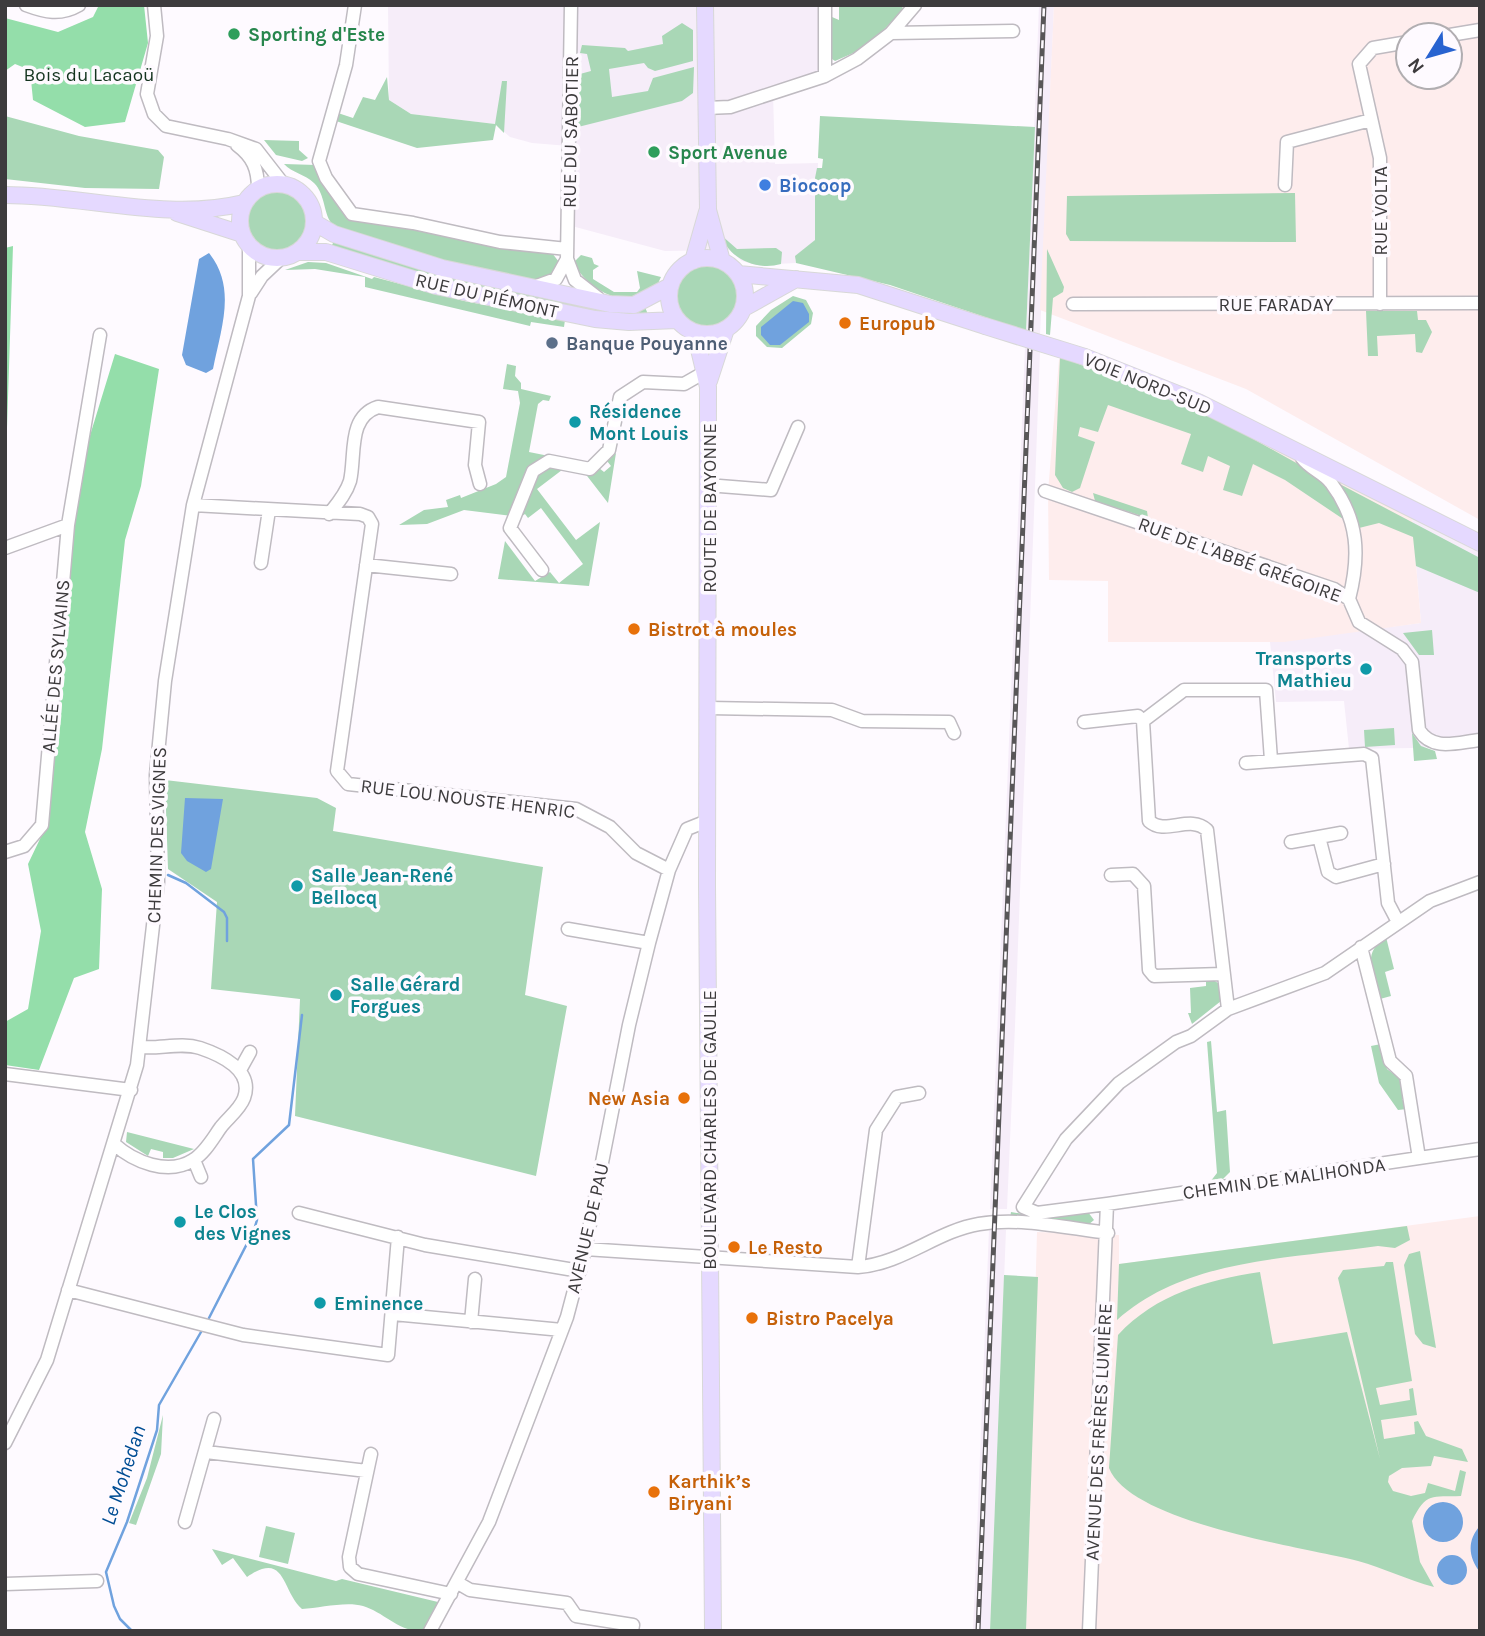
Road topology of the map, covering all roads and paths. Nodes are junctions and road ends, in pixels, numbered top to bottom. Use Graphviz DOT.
graph roads {
  1 [pos="26,5"];
  2 [pos="79,5"];
  3 [pos="154,5"];
  4 [pos="355,5"];
  5 [pos="571,5"];
  6 [pos="705,5"];
  7 [pos="825,5"];
  8 [pos="915,5"];
  9 [pos="1013,31"];
  10 [pos="891,33"];
  11 [pos="1394,44"];
  12 [pos="825,76"];
  13 [pos="706,108"];
  14 [pos="1371,120"];
  15 [pos="228,139"];
  16 [pos="284,185"];
  17 [pos="1285,185"];
  18 [pos="258,189"];
  19 [pos="5,195"];
  20 [pos="244,202"];
  21 [pos="708,209"];
  22 [pos="168,210"];
  23 [pos="315,223"];
  24 [pos="245,240"];
  25 [pos="299,252"];
  26 [pos="567,254"];
  27 [pos="280,259"];
  28 [pos="693,261"];
  29 [pos="722,261"];
  30 [pos="738,274"];
  31 [pos="797,279"];
  32 [pos="670,286"];
  33 [pos="530,287"];
  34 [pos="249,296"];
  35 [pos="1480,303"];
  36 [pos="610,304"];
  37 [pos="1073,304"];
  38 [pos="1381,304"];
  39 [pos="744,308"];
  40 [pos="677,320"];
  41 [pos="726,330"];
  42 [pos="695,333"];
  43 [pos="100,335"];
  44 [pos="706,379"];
  45 [pos="798,427"];
  46 [pos="1293,447"];
  47 [pos="480,484"];
  48 [pos="707,485"];
  49 [pos="1045,491"];
  50 [pos="193,505"];
  51 [pos="269,510"];
  52 [pos="329,514"];
  53 [pos="68,526"];
  54 [pos="1480,543"];
  55 [pos="5,548"];
  56 [pos="261,563"];
  57 [pos="366,565"];
  58 [pos="542,570"];
  59 [pos="451,574"];
  60 [pos="1349,599"];
  61 [pos="709,629"];
  62 [pos="709,708"];
  63 [pos="1084,722"];
  64 [pos="1143,722"];
  65 [pos="954,733"];
  66 [pos="1480,740"];
  67 [pos="1271,761"];
  68 [pos="1246,762"];
  69 [pos="707,821"];
  70 [pos="1340,833"];
  71 [pos="1319,837"];
  72 [pos="1290,842"];
  73 [pos="5,852"];
  74 [pos="1384,864"];
  75 [pos="669,870"];
  76 [pos="1111,875"];
  77 [pos="1480,882"];
  78 [pos="1398,922"];
  79 [pos="568,929"];
  80 [pos="649,943"];
  81 [pos="1361,947"];
  82 [pos="1222,974"];
  83 [pos="1228,1009"];
  84 [pos="141,1047"];
  85 [pos="250,1052"];
  86 [pos="240,1070"];
  87 [pos="5,1074"];
  88 [pos="131,1090"];
  89 [pos="919,1093"];
  90 [pos="114,1144"];
  91 [pos="1480,1149"];
  92 [pos="1419,1158"];
  93 [pos="194,1160"];
  94 [pos="201,1177"];
  95 [pos="1121,1202"];
  96 [pos="1107,1204"];
  97 [pos="299,1213"];
  98 [pos="1108,1233"];
  99 [pos="398,1237"];
  100 [pos="585,1249"];
  101 [pos="709,1258"];
  102 [pos="858,1267"];
  103 [pos="580,1271"];
  104 [pos="475,1279"];
  105 [pos="68,1290"];
  106 [pos="393,1314"];
  107 [pos="471,1322"];
  108 [pos="562,1330"];
  109 [pos="214,1419"];
  110 [pos="5,1443"];
  111 [pos="206,1452"];
  112 [pos="371,1454"];
  113 [pos="367,1471"];
  114 [pos="185,1522"];
  115 [pos="97,1581"];
  116 [pos="5,1584"];
  117 [pos="454,1588"];
  118 [pos="430,1631"];
  119 [pos="632,1631"];
  120 [pos="713,1631"];
  121 [pos="1089,1631"];
  1 -- 2 [label="street"];
  3 -- 15 [label="street"];
  4 -- 26 [label="street"];
  5 -- 26 [label="street, RUE DU SABOTIER"];
  6 -- 13 [label="main road"];
  7 -- 12 [label="street"];
  8 -- 10 [label="street"];
  9 -- 10 [label="street"];
  10 -- 12 [label="street"];
  11 -- 14 [label="street, RUE VOLTA"];
  12 -- 13 [label="street"];
  13 -- 21 [label="main road"];
  14 -- 17 [label="street"];
  14 -- 38 [label="street, RUE VOLTA"];
  15 -- 16 [label="street"];
  15 -- 18 [label="street"];
  16 -- 18 [label="main road"];
  16 -- 23 [label="main road"];
  18 -- 20 [label="main road"];
  19 -- 22 [label="main road"];
  20 -- 22 [label="main road"];
  20 -- 24 [label="main road"];
  21 -- 28 [label="main road"];
  21 -- 29 [label="main road"];
  22 -- 24 [label="main road"];
  23 -- 25 [label="main road"];
  23 -- 33 [label="main road, RUE DU PIÉMONT"];
  24 -- 27 [label="main road"];
  24 -- 34 [label="street, CHEMIN DES VIGNES"];
  25 -- 27 [label="main road"];
  25 -- 40 [label="main road, RUE DU PIÉMONT"];
  26 -- 33 [label="street"];
  26 -- 36 [label="street"];
  27 -- 34 [label="street, CHEMIN DES VIGNES"];
  28 -- 29 [label="main road"];
  28 -- 32 [label="main road"];
  29 -- 30 [label="main road"];
  30 -- 31 [label="main road, VOIE NORD-SUD"];
  30 -- 39 [label="main road"];
  31 -- 39 [label="main road"];
  31 -- 46 [label="main road, VOIE NORD-SUD, bridge"];
  32 -- 36 [label="main road, RUE DU PIÉMONT"];
  32 -- 40 [label="main road"];
  33 -- 36 [label="main road, RUE DU PIÉMONT"];
  34 -- 50 [label="street, CHEMIN DES VIGNES"];
  35 -- 38 [label="street, RUE FARADAY"];
  37 -- 38 [label="street, RUE FARADAY"];
  39 -- 41 [label="main road"];
  40 -- 42 [label="main road"];
  41 -- 42 [label="main road"];
  41 -- 44 [label="main road, ROUTE DE BAYONNE"];
  42 -- 44 [label="main road, ROUTE DE BAYONNE"];
  43 -- 53 [label="street, ALLÉE DES SYLVAINS"];
  44 -- 48 [label="main road, ROUTE DE BAYONNE"];
  44 -- 58 [label="street"];
  45 -- 48 [label="street"];
  46 -- 54 [label="main road, VOIE NORD-SUD"];
  46 -- 60 [label="street, RUE DE L'ABBÉ GRÉGOIRE"];
  47 -- 52 [label="street"];
  48 -- 61 [label="main road, ROUTE DE BAYONNE"];
  49 -- 60 [label="street, RUE DE L'ABBÉ GRÉGOIRE"];
  50 -- 51 [label="street"];
  50 -- 84 [label="street, CHEMIN DES VIGNES"];
  51 -- 52 [label="street"];
  51 -- 56 [label="street"];
  52 -- 57 [label="street, RUE LOU NOUSTE HENRIC"];
  53 -- 55 [label="street"];
  53 -- 73 [label="street, ALLÉE DES SYLVAINS"];
  57 -- 59 [label="street"];
  57 -- 75 [label="street, RUE LOU NOUSTE HENRIC"];
  60 -- 66 [label="street"];
  61 -- 62 [label="main road, BOULEVARD CHARLES DE GAULLE"];
  62 -- 65 [label="street"];
  62 -- 69 [label="main road, BOULEVARD CHARLES DE GAULLE"];
  63 -- 64 [label="street"];
  64 -- 67 [label="street"];
  64 -- 82 [label="street"];
  67 -- 68 [label="street"];
  67 -- 74 [label="street"];
  69 -- 75 [label="street, AVENUE DE PAU"];
  69 -- 101 [label="main road, BOULEVARD CHARLES DE GAULLE"];
  70 -- 71 [label="street"];
  71 -- 72 [label="street"];
  71 -- 74 [label="street"];
  74 -- 78 [label="street"];
  75 -- 80 [label="street, AVENUE DE PAU"];
  76 -- 82 [label="street"];
  77 -- 78 [label="street"];
  78 -- 81 [label="street"];
  79 -- 80 [label="street"];
  80 -- 100 [label="street, AVENUE DE PAU"];
  81 -- 83 [label="street"];
  81 -- 92 [label="street"];
  82 -- 83 [label="street"];
  83 -- 96 [label="street, CHEMIN DE MALIHONDA"];
  84 -- 86 [label="street"];
  84 -- 88 [label="street, CHEMIN DES VIGNES"];
  85 -- 86 [label="street"];
  86 -- 93 [label="street"];
  87 -- 88 [label="street"];
  88 -- 90 [label="street, CHEMIN DES VIGNES"];
  89 -- 102 [label="street"];
  90 -- 93 [label="street"];
  90 -- 105 [label="street, CHEMIN DES VIGNES"];
  91 -- 92 [label="street, CHEMIN DE MALIHONDA"];
  92 -- 95 [label="street, CHEMIN DE MALIHONDA"];
  93 -- 94 [label="street"];
  95 -- 96 [label="street, CHEMIN DE MALIHONDA"];
  95 -- 98 [label="street"];
  96 -- 98 [label="street"];
  97 -- 99 [label="street"];
  98 -- 102 [label="street"];
  98 -- 121 [label="street, AVENUE DES FRÈRES LUMIÈRE"];
  99 -- 103 [label="street"];
  99 -- 106 [label="street"];
  100 -- 101 [label="street"];
  100 -- 103 [label="street, AVENUE DE PAU"];
  101 -- 102 [label="street"];
  101 -- 120 [label="main road, BOULEVARD CHARLES DE GAULLE"];
  103 -- 108 [label="street, AVENUE DE PAU"];
  104 -- 107 [label="street"];
  105 -- 106 [label="street"];
  105 -- 110 [label="street, CHEMIN DES VIGNES"];
  106 -- 107 [label="street"];
  107 -- 108 [label="street"];
  108 -- 117 [label="street, AVENUE DE PAU"];
  109 -- 111 [label="street"];
  111 -- 113 [label="street"];
  111 -- 114 [label="street"];
  112 -- 113 [label="street"];
  113 -- 117 [label="street"];
  115 -- 116 [label="street"];
  117 -- 118 [label="street, AVENUE DE PAU"];
  117 -- 119 [label="street"];
}
